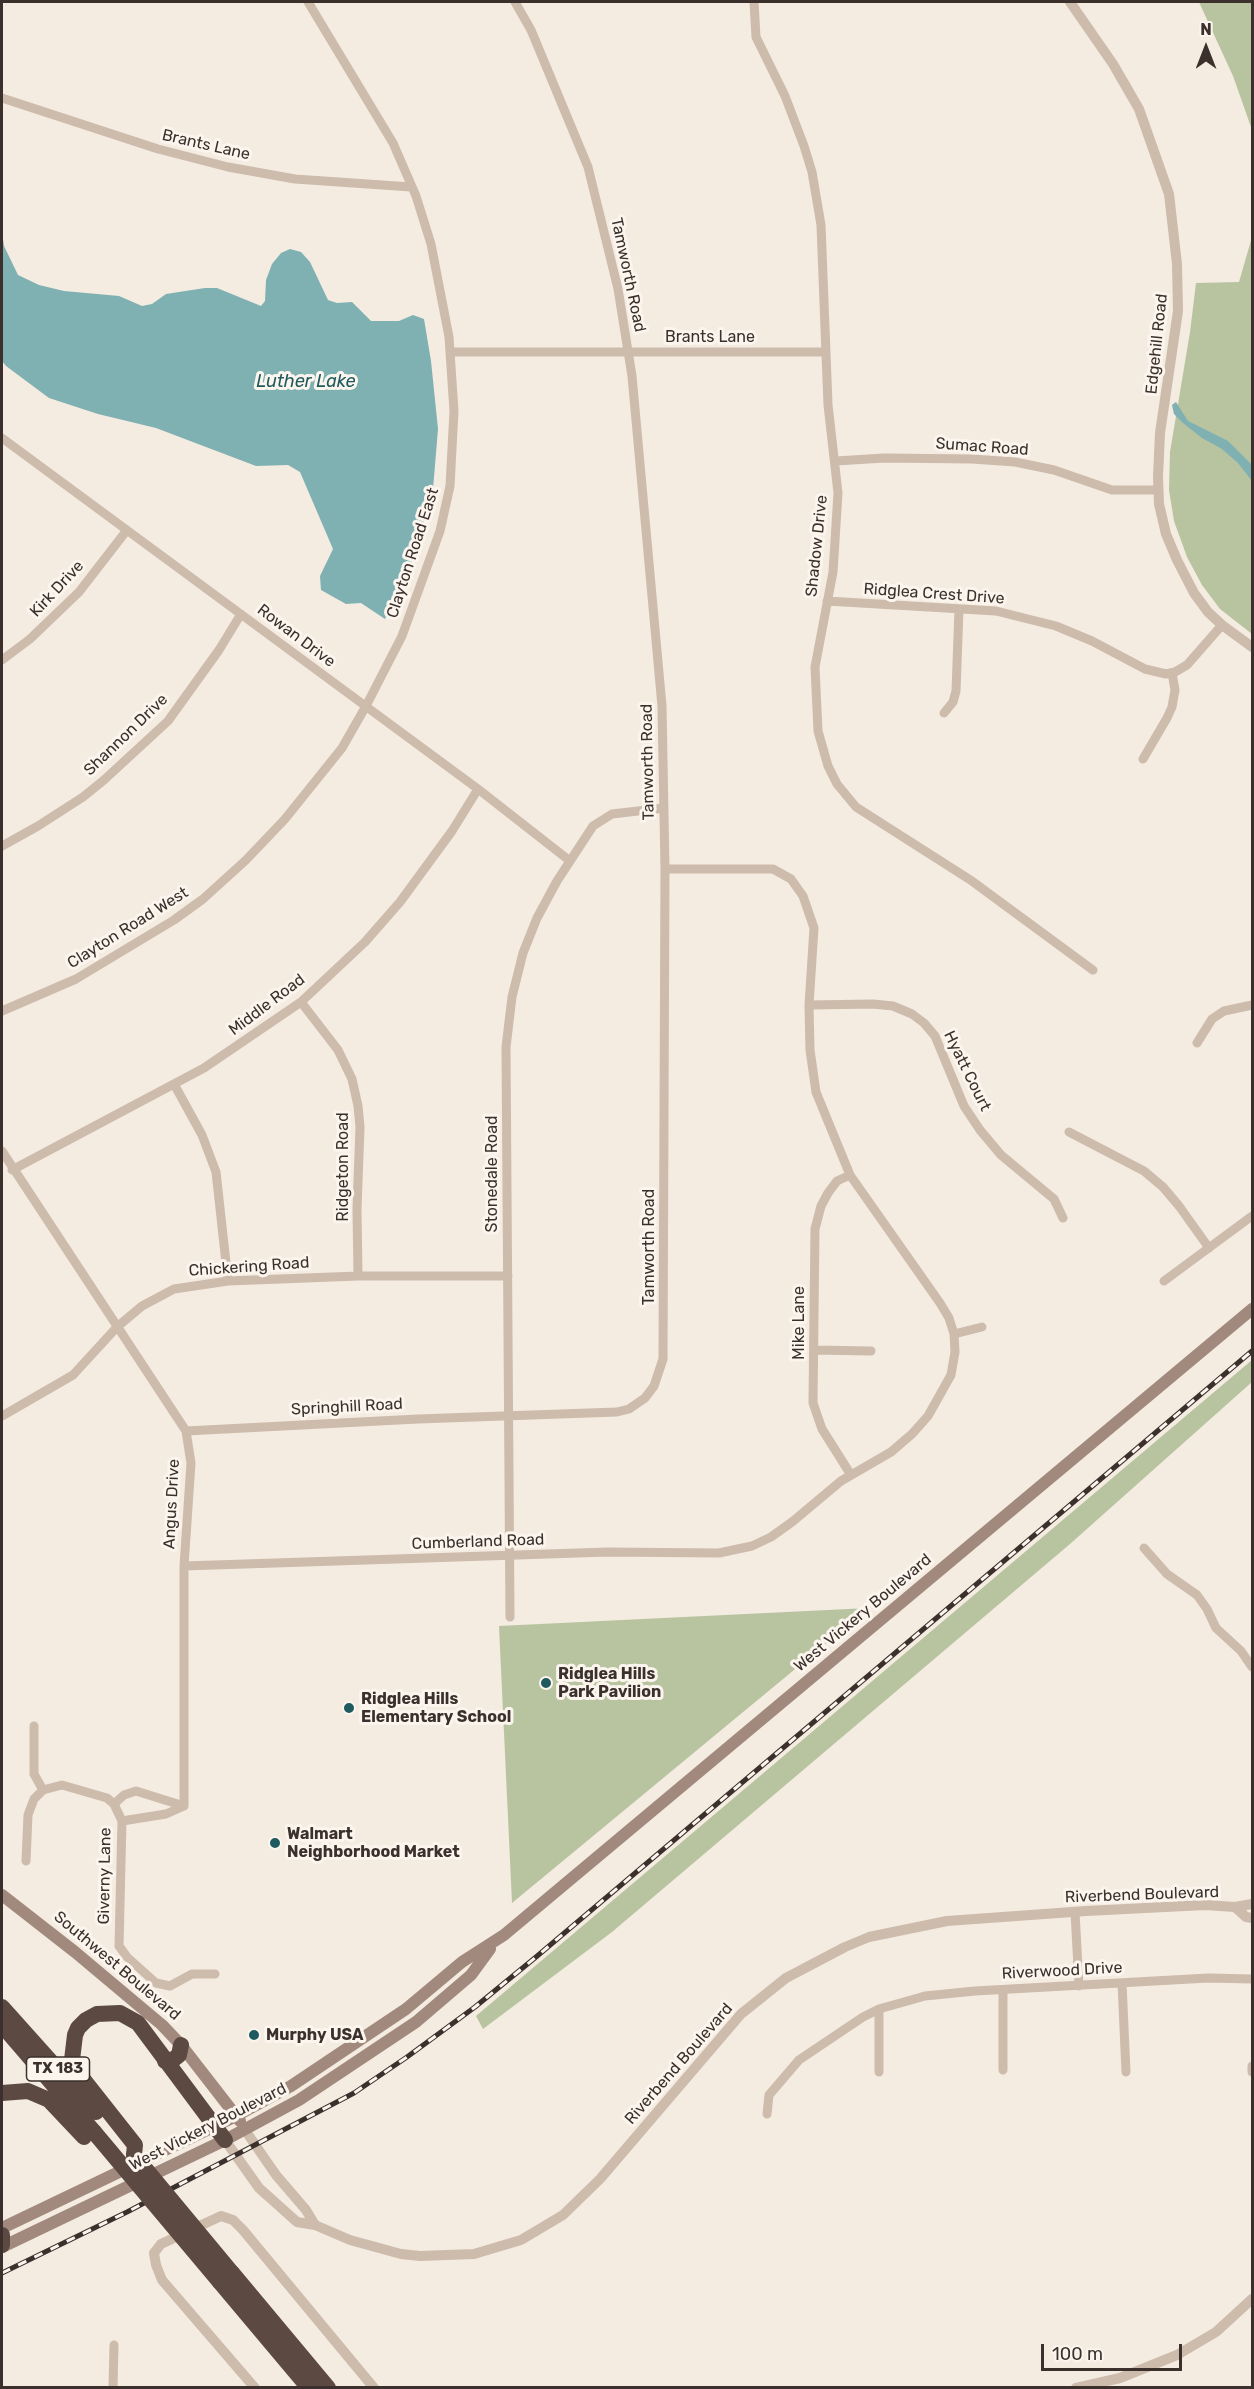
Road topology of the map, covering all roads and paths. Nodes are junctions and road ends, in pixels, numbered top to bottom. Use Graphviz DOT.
graph roads {
  1 [pos="308,2"];
  2 [pos="515,2"];
  3 [pos="754,2"];
  4 [pos="1070,2"];
  5 [pos="2,98"];
  6 [pos="411,186"];
  7 [pos="450,352"];
  8 [pos="628,352"];
  9 [pos="825,352"];
  10 [pos="3,442"];
  11 [pos="836,461"];
  12 [pos="1158,490"];
  13 [pos="127,530"];
  14 [pos="827,601"];
  15 [pos="959,609"];
  16 [pos="241,614"];
  17 [pos="1222,625"];
  18 [pos="1252,647"];
  19 [pos="2,660"];
  20 [pos="1172,673"];
  21 [pos="366,706"];
  22 [pos="944,713"];
  23 [pos="1143,759"];
  24 [pos="478,789"];
  25 [pos="664,808"];
  26 [pos="2,846"];
  27 [pos="570,861"];
  28 [pos="665,869"];
  29 [pos="1093,970"];
  30 [pos="301,1002"];
  31 [pos="809,1005"];
  32 [pos="1252,1005"];
  33 [pos="2,1011"];
  34 [pos="1197,1043"];
  35 [pos="174,1084"];
  36 [pos="1069,1132"];
  37 [pos="2,1151"];
  38 [pos="12,1170"];
  39 [pos="850,1175"];
  40 [pos="1252,1216"];
  41 [pos="1063,1218"];
  42 [pos="1209,1248"];
  43 [pos="358,1276"];
  44 [pos="508,1276"];
  45 [pos="228,1281"];
  46 [pos="1164,1281"];
  47 [pos="1252,1309"];
  48 [pos="117,1327"];
  49 [pos="982,1327"];
  50 [pos="954,1334"];
  51 [pos="814,1350"];
  52 [pos="871,1351"];
  53 [pos="2,1416"];
  54 [pos="509,1416"];
  55 [pos="186,1431"];
  56 [pos="851,1475"];
  57 [pos="1144,1548"];
  58 [pos="510,1556"];
  59 [pos="184,1566"];
  60 [pos="510,1617"];
  61 [pos="1252,1667"];
  62 [pos="34,1726"];
  63 [pos="43,1790"];
  64 [pos="114,1804"];
  65 [pos="184,1806"];
  66 [pos="122,1821"];
  67 [pos="26,1861"];
  68 [pos="2,1895"];
  69 [pos="1252,1904"];
  70 [pos="1235,1907"];
  71 [pos="1075,1912"];
  72 [pos="1252,1918"];
  73 [pos="495,1943"];
  74 [pos="215,1974"];
  75 [pos="1250,1979"];
  76 [pos="1122,1983"];
  77 [pos="1079,1986"];
  78 [pos="1003,1989"];
  79 [pos="2,2007"];
  80 [pos="879,2009"];
  81 [pos="2,2025"];
  82 [pos="181,2045"];
  83 [pos="165,2061"];
  84 [pos="1252,2066"];
  85 [pos="1003,2070"];
  86 [pos="879,2072"];
  87 [pos="1126,2072"];
  88 [pos="1252,2072"];
  89 [pos="2,2093"];
  90 [pos="766,2114"];
  91 [pos="236,2116"];
  92 [pos="215,2126"];
  93 [pos="117,2129"];
  94 [pos="245,2130"];
  95 [pos="89,2134"];
  96 [pos="225,2140"];
  97 [pos="315,2225"];
  98 [pos="2,2228"];
  99 [pos="2,2235"];
  100 [pos="2,2246"];
  101 [pos="230,2279"];
  102 [pos="1252,2299"];
  103 [pos="114,2345"];
  104 [pos="113,2388"];
  105 [pos="255,2388"];
  106 [pos="295,2388"];
  107 [pos="309,2388"];
  108 [pos="328,2388"];
  109 [pos="342,2388"];
  110 [pos="374,2388"];
  111 [pos="1076,2388"];
  1 -- 6 [label="street, Clayton Road East"];
  2 -- 8 [label="street, Tamworth Road"];
  3 -- 9 [label="street, Shadow Drive"];
  4 -- 12 [label="street, Edgehill Road"];
  5 -- 6 [label="street, Brants Lane"];
  6 -- 7 [label="street, Clayton Road East"];
  7 -- 8 [label="street, Brants Lane"];
  7 -- 21 [label="street, Clayton Road East"];
  8 -- 9 [label="street, Brants Lane"];
  8 -- 25 [label="street, Tamworth Road"];
  9 -- 11 [label="street, Shadow Drive"];
  10 -- 13 [label="street, Rowan Drive"];
  11 -- 12 [label="street, Sumac Road"];
  11 -- 14 [label="street, Shadow Drive"];
  12 -- 17 [label="street, Edgehill Road"];
  13 -- 16 [label="street, Rowan Drive"];
  13 -- 19 [label="street, Kirk Drive"];
  14 -- 15 [label="street, Ridglea Crest Drive"];
  14 -- 29 [label="street, Shadow Drive"];
  15 -- 20 [label="street, Ridglea Crest Drive"];
  15 -- 22 [label="street"];
  16 -- 21 [label="street, Rowan Drive"];
  16 -- 26 [label="street, Shannon Drive"];
  17 -- 18 [label="street, Edgehill Road"];
  17 -- 20 [label="street"];
  20 -- 23 [label="street"];
  21 -- 24 [label="street, Rowan Drive"];
  21 -- 33 [label="street, Clayton Road West"];
  24 -- 27 [label="street, Rowan Drive"];
  24 -- 30 [label="street, Middle Road"];
  25 -- 27 [label="street, Stonedale Road"];
  25 -- 28 [label="street, Tamworth Road"];
  27 -- 44 [label="street, Stonedale Road"];
  28 -- 31 [label="street"];
  28 -- 54 [label="street, Tamworth Road"];
  30 -- 35 [label="street, Middle Road"];
  30 -- 43 [label="street, Ridgeton Road"];
  31 -- 39 [label="street"];
  31 -- 41 [label="street, Hyatt Court"];
  32 -- 34 [label="street"];
  35 -- 38 [label="street, Middle Road"];
  35 -- 45 [label="street"];
  36 -- 42 [label="street"];
  37 -- 38 [label="street, Angus Drive"];
  38 -- 48 [label="street, Angus Drive"];
  39 -- 50 [label="street"];
  39 -- 51 [label="street, Mike Lane"];
  40 -- 42 [label="street"];
  42 -- 46 [label="street"];
  43 -- 44 [label="street, Chickering Road"];
  43 -- 45 [label="street, Chickering Road"];
  44 -- 54 [label="street, Stonedale Road"];
  45 -- 48 [label="street, Chickering Road"];
  47 -- 73 [label="main road, West Vickery Boulevard"];
  48 -- 53 [label="street, Chickering Road"];
  48 -- 55 [label="street, Angus Drive"];
  49 -- 50 [label="street"];
  50 -- 56 [label="street, Cumberland Road"];
  51 -- 52 [label="street"];
  51 -- 56 [label="street, Mike Lane"];
  54 -- 55 [label="street, Springhill Road"];
  54 -- 58 [label="street, Stonedale Road"];
  55 -- 59 [label="street, Angus Drive"];
  56 -- 58 [label="street, Cumberland Road"];
  57 -- 61 [label="street"];
  58 -- 59 [label="street, Cumberland Road"];
  58 -- 60 [label="street, Stonedale Road"];
  59 -- 65 [label="street, Angus Drive"];
  62 -- 63 [label="street"];
  63 -- 64 [label="street, Giverny Lane"];
  63 -- 67 [label="street"];
  64 -- 65 [label="street"];
  64 -- 66 [label="street, Giverny Lane"];
  65 -- 66 [label="street"];
  66 -- 74 [label="street, Giverny Lane"];
  68 -- 82 [label="main road, Southwest Boulevard"];
  69 -- 70 [label="street, Riverbend Boulevard"];
  70 -- 71 [label="street, Riverbend Boulevard"];
  70 -- 72 [label="street, Riverbend Boulevard"];
  71 -- 77 [label="street"];
  71 -- 97 [label="street, Riverbend Boulevard"];
  73 -- 91 [label="main road, West Vickery Boulevard"];
  73 -- 94 [label="main road, West Vickery Boulevard"];
  75 -- 76 [label="street, Riverwood Drive"];
  76 -- 77 [label="street, Riverwood Drive"];
  76 -- 87 [label="street"];
  77 -- 78 [label="street, Riverwood Drive"];
  78 -- 80 [label="street, Riverwood Drive"];
  78 -- 85 [label="street"];
  79 -- 93 [label="highway, TX 183"];
  80 -- 86 [label="street"];
  80 -- 90 [label="street, Riverwood Drive"];
  81 -- 95 [label="highway, TX 183"];
  82 -- 83 [label="highway"];
  82 -- 91 [label="main road, Southwest Boulevard"];
  83 -- 92 [label="highway"];
  83 -- 93 [label="highway"];
  84 -- 88 [label="street"];
  89 -- 95 [label="highway"];
  91 -- 92 [label="main road, West Vickery Boulevard"];
  91 -- 94 [label="main road, Southwest Boulevard"];
  92 -- 96 [label="highway"];
  92 -- 98 [label="main road, West Vickery Boulevard"];
  93 -- 101 [label="highway, bridge"];
  94 -- 96 [label="main road, West Vickery Boulevard"];
  94 -- 97 [label="street"];
  95 -- 101 [label="highway, bridge"];
  96 -- 97 [label="street, Riverbend Boulevard"];
  96 -- 100 [label="main road, West Vickery Boulevard"];
  99 -- 100 [label="highway"];
  101 -- 106 [label="highway"];
  101 -- 107 [label="highway"];
  101 -- 108 [label="highway"];
  101 -- 109 [label="highway"];
  102 -- 111 [label="street"];
  103 -- 104 [label="street"];
  105 -- 110 [label="street"];
}
